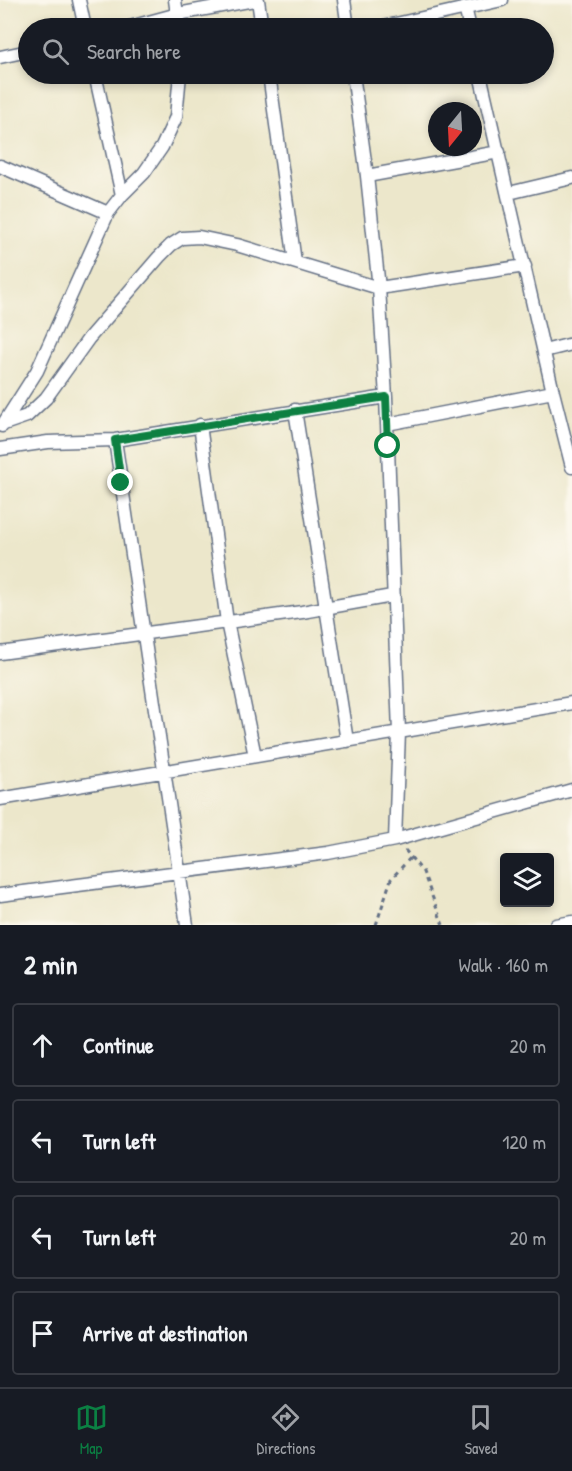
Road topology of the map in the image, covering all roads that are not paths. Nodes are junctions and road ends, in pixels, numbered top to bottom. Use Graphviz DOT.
graph roads {
  1 [pos="79,0"];
  2 [pos="175,0"];
  3 [pos="254,0"];
  4 [pos="258,0"];
  5 [pos="344,0"];
  6 [pos="502,0"];
  7 [pos="465,8"];
  8 [pos="178,14"];
  9 [pos="83,18"];
  10 [pos="163,18"];
  11 [pos="178,18"];
  12 [pos="261,18"];
  13 [pos="347,18"];
  14 [pos="422,18"];
  15 [pos="468,18"];
  16 [pos="18,53"];
  17 [pos="0,57"];
  18 [pos="97,84"];
  19 [pos="179,84"];
  20 [pos="270,84"];
  21 [pos="355,84"];
  22 [pos="482,84"];
  23 [pos="499,152"];
  24 [pos="0,166"];
  25 [pos="367,176"];
  26 [pos="572,178"];
  27 [pos="509,193"];
  28 [pos="122,195"];
  29 [pos="108,213"];
  30 [pos="295,262"];
  31 [pos="525,266"];
  32 [pos="379,288"];
  33 [pos="572,344"];
  34 [pos="543,351"];
  35 [pos="553,392"];
  36 [pos="386,397"];
  37 [pos="295,410"];
  38 [pos="387,424"];
  39 [pos="200,425"];
  40 [pos="2,426"];
  41 [pos="115,440"];
  42 [pos="0,449"];
  43 [pos="572,467"];
  44 [pos="393,596"];
  45 [pos="325,607"];
  46 [pos="227,622"];
  47 [pos="143,633"];
  48 [pos="0,653"];
  49 [pos="572,703"];
  50 [pos="399,732"];
  51 [pos="347,741"];
  52 [pos="255,756"];
  53 [pos="165,772"];
  54 [pos="572,790"];
  55 [pos="0,799"];
  56 [pos="395,840"];
  57 [pos="178,872"];
  58 [pos="0,895"];
  59 [pos="572,922"];
  60 [pos="187,925"];
  61 [pos="556,925"];
  1 -- 9 [label="street"];
  2 -- 8 [label="street"];
  3 -- 8 [label="street"];
  4 -- 12 [label="street"];
  5 -- 13 [label="street"];
  6 -- 7 [label="street"];
  7 -- 14 [label="street"];
  7 -- 15 [label="street"];
  8 -- 10 [label="street"];
  8 -- 11 [label="street"];
  16 -- 17 [label="street"];
  18 -- 28 [label="street"];
  19 -- 28 [label="street"];
  20 -- 30 [label="street"];
  21 -- 25 [label="street"];
  22 -- 23 [label="street"];
  23 -- 25 [label="street"];
  23 -- 27 [label="street"];
  24 -- 29 [label="street"];
  25 -- 32 [label="street"];
  26 -- 27 [label="street"];
  27 -- 31 [label="street"];
  28 -- 29 [label="street"];
  29 -- 40 [label="street"];
  30 -- 32 [label="street"];
  30 -- 40 [label="street"];
  31 -- 32 [label="street"];
  31 -- 34 [label="street"];
  32 -- 36 [label="street"];
  33 -- 34 [label="street"];
  34 -- 35 [label="street"];
  35 -- 38 [label="street"];
  35 -- 43 [label="street"];
  36 -- 37 [label="street"];
  36 -- 38 [label="street"];
  37 -- 39 [label="street"];
  37 -- 45 [label="street"];
  38 -- 44 [label="street"];
  39 -- 41 [label="street"];
  39 -- 46 [label="street"];
  41 -- 42 [label="street"];
  41 -- 47 [label="street"];
  44 -- 45 [label="street"];
  44 -- 50 [label="street"];
  45 -- 46 [label="street"];
  45 -- 51 [label="street"];
  46 -- 47 [label="street"];
  46 -- 52 [label="street"];
  47 -- 48 [label="street"];
  47 -- 53 [label="street"];
  49 -- 50 [label="street"];
  50 -- 51 [label="street"];
  50 -- 56 [label="street"];
  51 -- 52 [label="street"];
  52 -- 53 [label="street"];
  53 -- 55 [label="street"];
  53 -- 57 [label="street"];
  54 -- 56 [label="street"];
  56 -- 57 [label="street"];
  57 -- 58 [label="street"];
  57 -- 60 [label="street"];
  59 -- 61 [label="street"];
}
